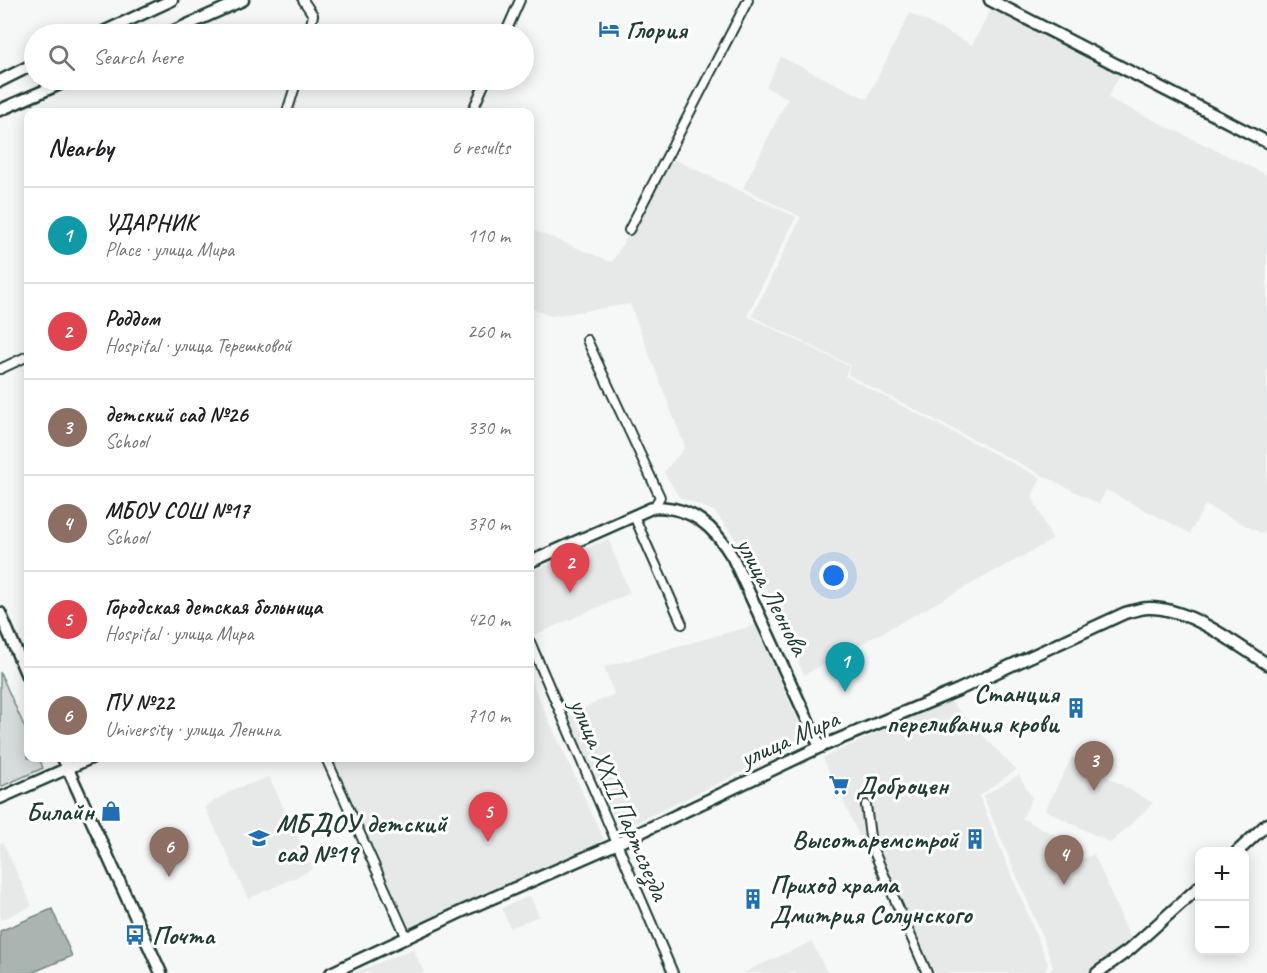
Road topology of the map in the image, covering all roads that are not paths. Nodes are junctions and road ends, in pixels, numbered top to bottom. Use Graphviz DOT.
graph roads {
  1 [pos="172,0"];
  2 [pos="243,0"];
  3 [pos="303,0"];
  4 [pos="520,0"];
  5 [pos="747,0"];
  6 [pos="990,0"];
  7 [pos="120,24"];
  8 [pos="189,24"];
  9 [pos="311,24"];
  10 [pos="509,24"];
  11 [pos="24,69"];
  12 [pos="0,81"];
  13 [pos="46,90"];
  14 [pos="294,90"];
  15 [pos="481,90"];
  16 [pos="288,108"];
  17 [pos="473,108"];
  18 [pos="0,110"];
  19 [pos="1267,142"];
  20 [pos="629,230"];
  21 [pos="587,340"];
  22 [pos="24,358"];
  23 [pos="0,369"];
  24 [pos="654,507"];
  25 [pos="634,516"];
  26 [pos="534,560"];
  27 [pos="0,613"];
  28 [pos="682,624"];
  29 [pos="5,636"];
  30 [pos="534,651"];
  31 [pos="1267,664"];
  32 [pos="24,671"];
  33 [pos="820,747"];
  34 [pos="66,762"];
  35 [pos="328,762"];
  36 [pos="0,798"];
  37 [pos="866,805"];
  38 [pos="1267,824"];
  39 [pos="616,844"];
  40 [pos="1242,847"];
  41 [pos="1195,890"];
  42 [pos="407,938"];
  43 [pos="161,973"];
  44 [pos="331,973"];
  45 [pos="673,973"];
  46 [pos="927,973"];
  47 [pos="1097,973"];
  1 -- 7 [label="street"];
  2 -- 8 [label="street"];
  3 -- 9 [label="street"];
  4 -- 10 [label="street"];
  5 -- 20 [label="street"];
  6 -- 19 [label="street"];
  11 -- 12 [label="street"];
  13 -- 18 [label="street"];
  14 -- 16 [label="street"];
  15 -- 17 [label="street"];
  21 -- 24 [label="street"];
  22 -- 23 [label="street"];
  24 -- 25 [label="street"];
  24 -- 33 [label="street, улица Леонова"];
  25 -- 26 [label="street"];
  25 -- 28 [label="street"];
  27 -- 29 [label="street"];
  29 -- 32 [label="street"];
  30 -- 39 [label="street, улица XXII Партсъезда"];
  31 -- 33 [label="street, улица Мира"];
  33 -- 39 [label="street, улица Мира"];
  34 -- 36 [label="street"];
  34 -- 43 [label="street"];
  35 -- 42 [label="street"];
  37 -- 46 [label="street"];
  38 -- 40 [label="street"];
  39 -- 42 [label="street, улица Мира"];
  39 -- 45 [label="street, улица XXII Партсъезда"];
  41 -- 47 [label="street"];
  42 -- 44 [label="street, улица Мира"];
}
